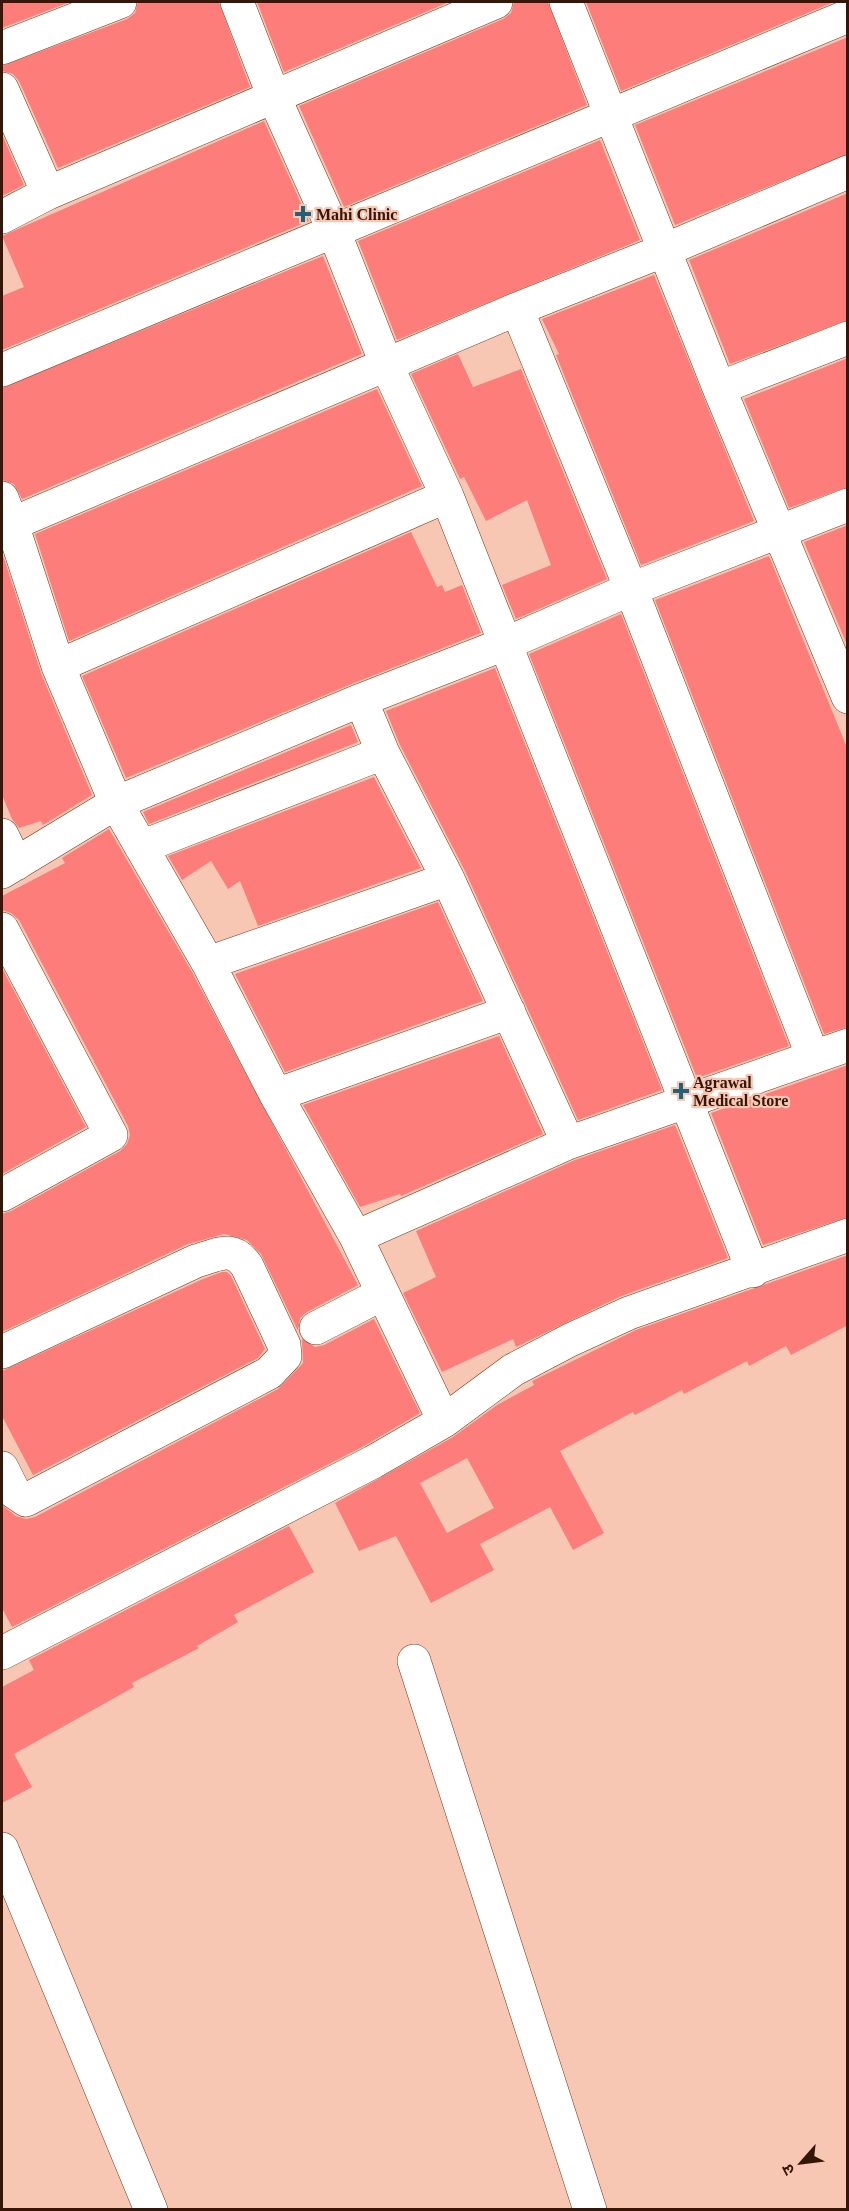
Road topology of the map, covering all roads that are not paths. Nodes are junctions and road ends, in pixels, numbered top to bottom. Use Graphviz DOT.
graph roads {
  1 [pos="237,2"];
  2 [pos="496,2"];
  3 [pos="566,2"];
  4 [pos="113,3"];
  5 [pos="848,16"];
  6 [pos="2,48"];
  7 [pos="2,89"];
  8 [pos="274,97"];
  9 [pos="611,114"];
  10 [pos="848,172"];
  11 [pos="48,193"];
  12 [pos="2,217"];
  13 [pos="333,229"];
  14 [pos="665,250"];
  15 [pos="517,309"];
  16 [pos="848,338"];
  17 [pos="387,366"];
  18 [pos="2,370"];
  19 [pos="719,388"];
  20 [pos="447,496"];
  21 [pos="848,505"];
  22 [pos="5,517"];
  23 [pos="780,533"];
  24 [pos="631,589"];
  25 [pos="507,644"];
  26 [pos="58,666"];
  27 [pos="846,686"];
  28 [pos="361,700"];
  29 [pos="383,753"];
  30 [pos="116,803"];
  31 [pos="2,835"];
  32 [pos="141,847"];
  33 [pos="9,868"];
  34 [pos="448,879"];
  35 [pos="2,929"];
  36 [pos="208,963"];
  37 [pos="509,1012"];
  38 [pos="848,1045"];
  39 [pos="813,1057"];
  40 [pos="276,1095"];
  41 [pos="686,1101"];
  42 [pos="568,1143"];
  43 [pos="2,1195"];
  44 [pos="848,1236"];
  45 [pos="356,1237"];
  46 [pos="753,1271"];
  47 [pos="382,1294"];
  48 [pos="316,1328"];
  49 [pos="2,1352"];
  50 [pos="444,1421"];
  51 [pos="2,1468"];
  52 [pos="2,1653"];
  53 [pos="414,1661"];
  54 [pos="2,1849"];
  55 [pos="151,2210"];
  56 [pos="590,2210"];
  1 -- 8 [label="street"];
  2 -- 8 [label="street"];
  3 -- 9 [label="street"];
  4 -- 6 [label="street"];
  5 -- 9 [label="street"];
  7 -- 11 [label="street"];
  8 -- 11 [label="street"];
  8 -- 13 [label="street"];
  9 -- 13 [label="street"];
  9 -- 14 [label="street"];
  10 -- 14 [label="street"];
  11 -- 12 [label="street"];
  13 -- 17 [label="street"];
  13 -- 18 [label="street"];
  14 -- 15 [label="street"];
  14 -- 19 [label="street"];
  15 -- 17 [label="street"];
  15 -- 24 [label="street"];
  16 -- 19 [label="street"];
  17 -- 20 [label="street"];
  17 -- 22 [label="street"];
  19 -- 23 [label="street"];
  20 -- 25 [label="street"];
  20 -- 26 [label="street"];
  21 -- 23 [label="street"];
  22 -- 26 [label="street"];
  23 -- 24 [label="street"];
  23 -- 27 [label="street"];
  24 -- 25 [label="street"];
  24 -- 39 [label="street"];
  25 -- 28 [label="street"];
  25 -- 41 [label="street"];
  26 -- 30 [label="street"];
  28 -- 29 [label="street"];
  28 -- 30 [label="street"];
  29 -- 32 [label="street"];
  29 -- 34 [label="street"];
  30 -- 32 [label="street"];
  30 -- 33 [label="street"];
  31 -- 33 [label="street"];
  32 -- 36 [label="street"];
  34 -- 36 [label="street"];
  34 -- 37 [label="street"];
  35 -- 43 [label="street"];
  36 -- 40 [label="street"];
  37 -- 40 [label="street"];
  37 -- 42 [label="street"];
  38 -- 39 [label="street"];
  39 -- 41 [label="street"];
  40 -- 45 [label="street"];
  41 -- 42 [label="street"];
  41 -- 46 [label="street"];
  42 -- 45 [label="street"];
  44 -- 46 [label="street"];
  45 -- 47 [label="street"];
  46 -- 50 [label="street"];
  47 -- 48 [label="street"];
  47 -- 50 [label="street"];
  49 -- 51 [label="street"];
  50 -- 52 [label="street"];
  53 -- 56 [label="street"];
  54 -- 55 [label="street"];
}
